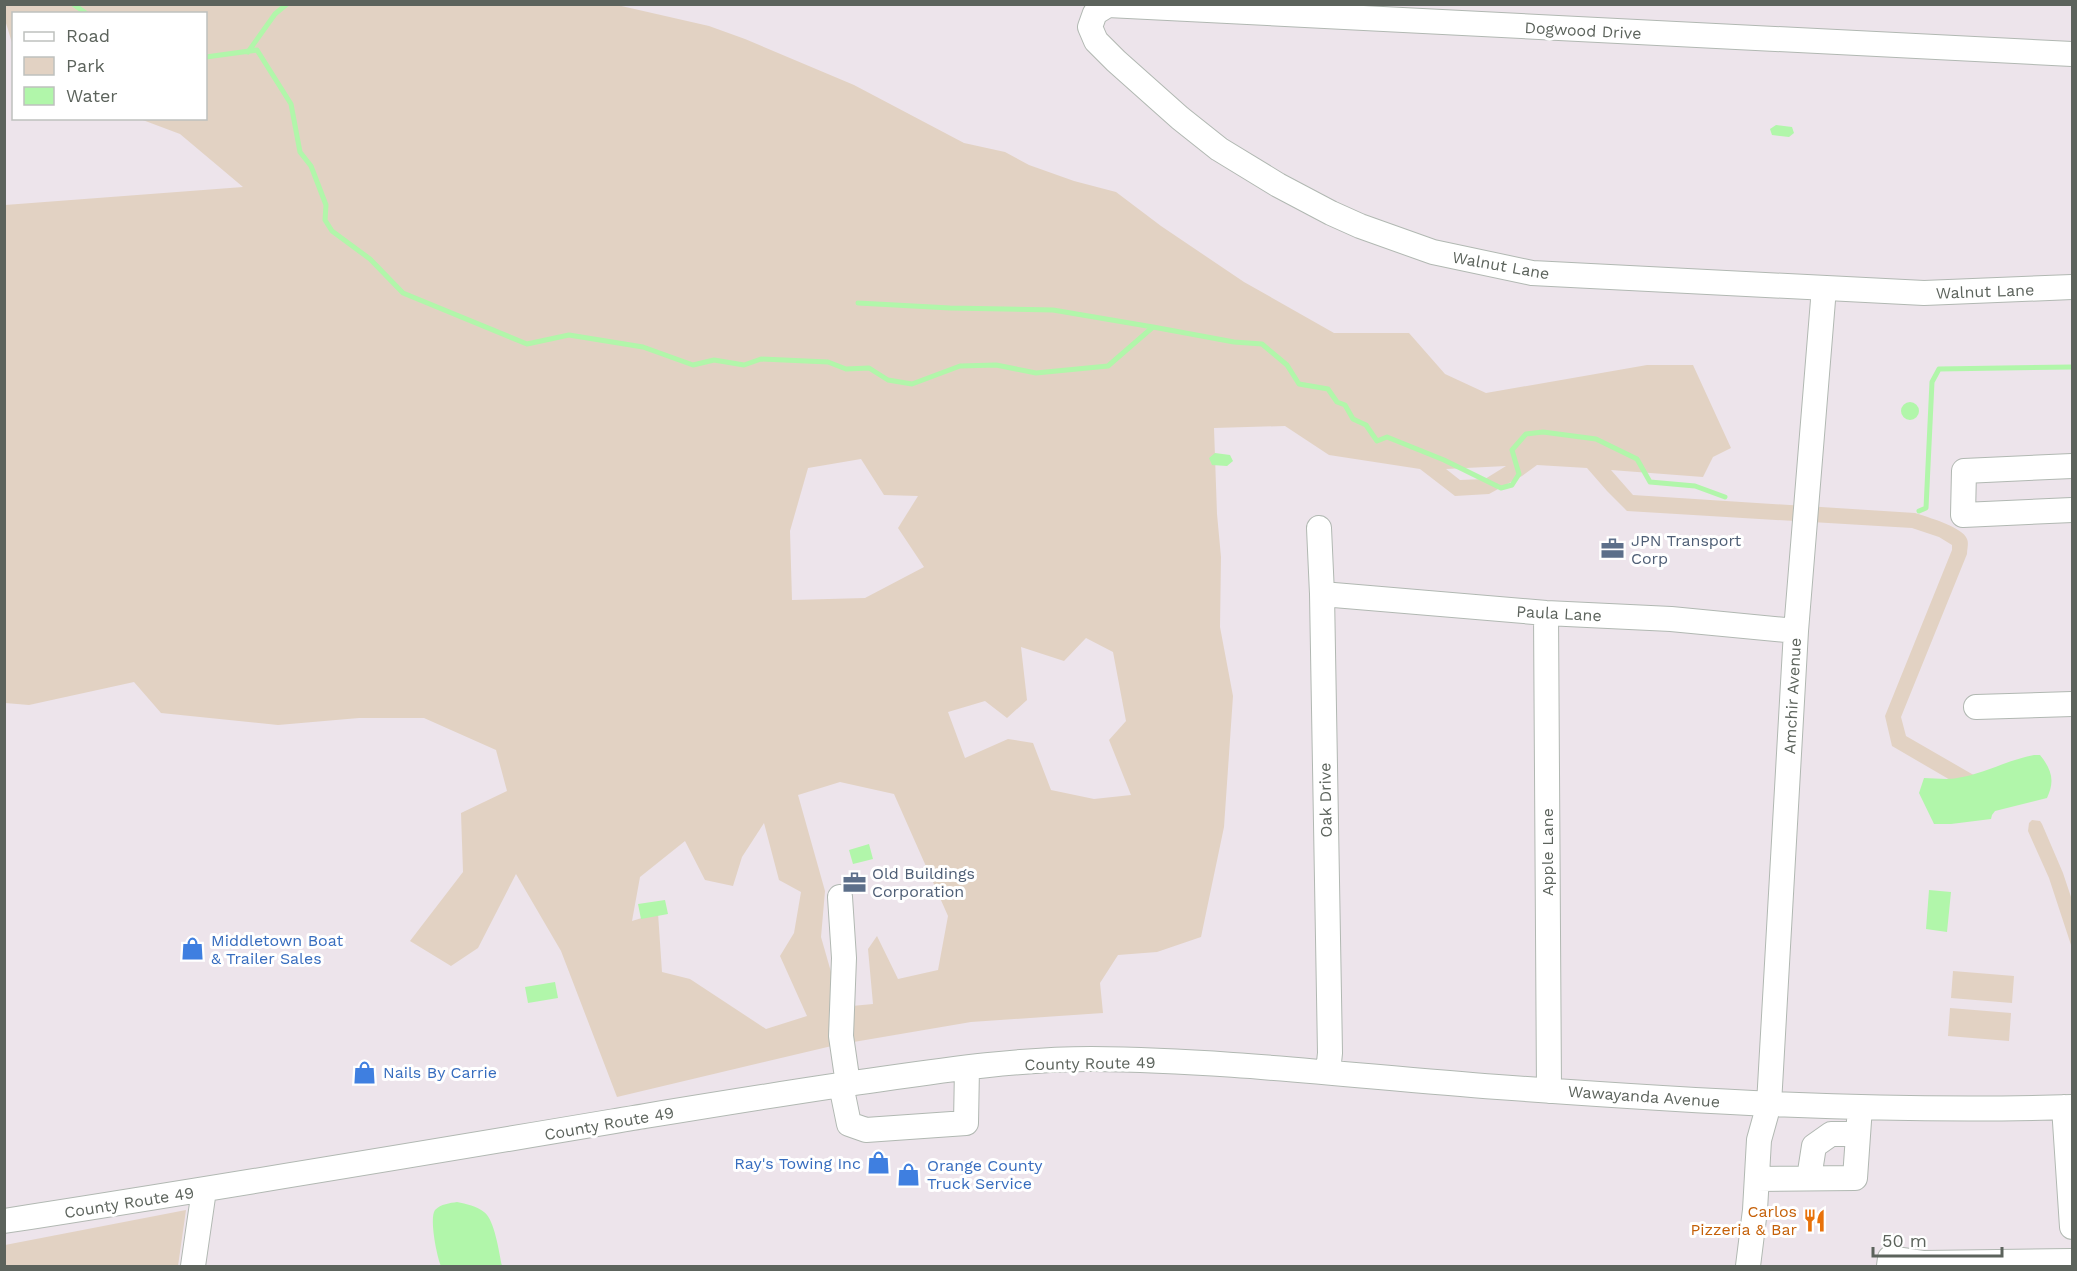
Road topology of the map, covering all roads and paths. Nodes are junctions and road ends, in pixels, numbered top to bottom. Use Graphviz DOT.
graph roads {
  1 [pos="1095,13"];
  2 [pos="2073,54"];
  3 [pos="2073,287"];
  4 [pos="1824,288"];
  5 [pos="2073,466"];
  6 [pos="2073,510"];
  7 [pos="1318,528"];
  8 [pos="1322,594"];
  9 [pos="1546,613"];
  10 [pos="1796,630"];
  11 [pos="2073,704"];
  12 [pos="1976,707"];
  13 [pos="840,897"];
  14 [pos="1217,1064"];
  15 [pos="967,1068"];
  16 [pos="1328,1072"];
  17 [pos="844,1084"];
  18 [pos="1549,1091"];
  19 [pos="1769,1104"];
  20 [pos="1860,1107"];
  21 [pos="2068,1107"];
  22 [pos="1858,1134"];
  23 [pos="1809,1178"];
  24 [pos="1757,1179"];
  25 [pos="204,1190"];
  26 [pos="4,1221"];
  27 [pos="2073,1227"];
  28 [pos="2073,1261"];
  29 [pos="193,1266"];
  30 [pos="1748,1266"];
  31 [pos="1889,1266"];
  1 -- 2 [label="street, Dogwood Drive"];
  1 -- 4 [label="street, Walnut Lane"];
  3 -- 4 [label="street, Walnut Lane"];
  4 -- 10 [label="street, Amchir Avenue"];
  5 -- 6 [label="street"];
  7 -- 8 [label="street, Oak Drive"];
  8 -- 9 [label="street, Paula Lane"];
  8 -- 16 [label="street, Oak Drive"];
  9 -- 10 [label="street, Paula Lane"];
  9 -- 18 [label="street, Apple Lane"];
  10 -- 19 [label="street, Amchir Avenue"];
  11 -- 12 [label="street"];
  13 -- 17 [label="street"];
  14 -- 15 [label="street, County Route 49"];
  14 -- 16 [label="street, Wawayanda Avenue"];
  15 -- 17 [label="street, County Route 49"];
  15 -- 17 [label="street"];
  16 -- 18 [label="street, Wawayanda Avenue"];
  17 -- 25 [label="street, County Route 49"];
  18 -- 19 [label="street, Wawayanda Avenue"];
  19 -- 20 [label="street, Wawayanda Avenue"];
  19 -- 24 [label="street, Amchir Avenue"];
  20 -- 21 [label="street, Wawayanda Avenue"];
  20 -- 22 [label="street"];
  21 -- 27 [label="street"];
  22 -- 23 [label="street"];
  22 -- 23 [label="street"];
  23 -- 24 [label="street"];
  24 -- 30 [label="street, Amchir Avenue"];
  25 -- 26 [label="street, County Route 49"];
  25 -- 29 [label="street"];
  28 -- 31 [label="street"];
}
